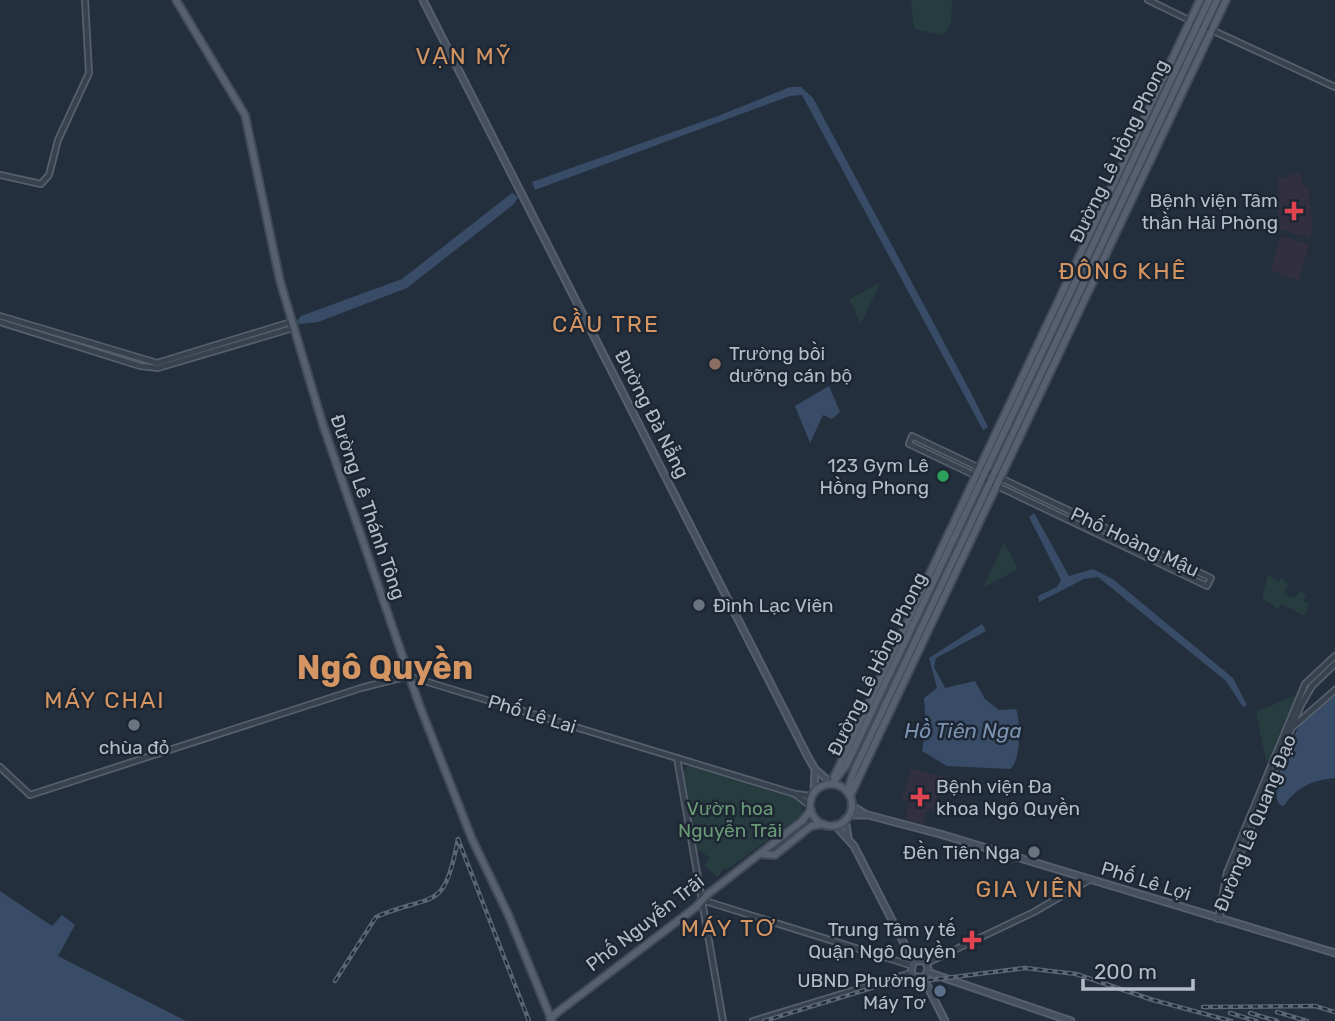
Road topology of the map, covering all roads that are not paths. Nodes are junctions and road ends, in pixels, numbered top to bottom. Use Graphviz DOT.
graph roads {
  1 [pos="86,0"];
  2 [pos="176,0"];
  3 [pos="422,0"];
  4 [pos="1148,0"];
  5 [pos="1200,0"];
  6 [pos="1209,0"];
  7 [pos="1217,0"];
  8 [pos="1226,0"];
  9 [pos="1190,20"];
  10 [pos="1205,27"];
  11 [pos="1335,87"];
  12 [pos="0,175"];
  13 [pos="0,316"];
  14 [pos="0,322"];
  15 [pos="292,325"];
  16 [pos="104,351"];
  17 [pos="979,468"];
  18 [pos="993,475"];
  19 [pos="975,476"];
  20 [pos="989,483"];
  21 [pos="1052,503"];
  22 [pos="1049,512"];
  23 [pos="1175,561"];
  24 [pos="1171,569"];
  25 [pos="927,588"];
  26 [pos="1335,656"];
  27 [pos="1335,664"];
  28 [pos="408,676"];
  29 [pos="1305,684"];
  30 [pos="880,686"];
  31 [pos="1312,686"];
  32 [pos="1335,690"];
  33 [pos="894,693"];
  34 [pos="1292,728"];
  35 [pos="1285,734"];
  36 [pos="677,758"];
  37 [pos="0,767"];
  38 [pos="845,767"];
  39 [pos="815,769"];
  40 [pos="854,771"];
  41 [pos="832,784"];
  42 [pos="794,794"];
  43 [pos="813,794"];
  44 [pos="848,794"];
  45 [pos="852,804"];
  46 [pos="810,808"];
  47 [pos="868,815"];
  48 [pos="847,817"];
  49 [pos="824,824"];
  50 [pos="835,825"];
  51 [pos="849,841"];
  52 [pos="760,854"];
  53 [pos="1089,880"];
  54 [pos="702,900"];
  55 [pos="1218,919"];
  56 [pos="1335,953"];
  57 [pos="912,963"];
  58 [pos="927,963"];
  59 [pos="911,973"];
  60 [pos="925,975"];
  61 [pos="551,1019"];
  62 [pos="723,1021"];
  63 [pos="753,1021"];
  64 [pos="945,1021"];
  65 [pos="1071,1021"];
  1 -- 12 [label="street"];
  2 -- 15 [label="main road, Đường Lê Thánh Tông"];
  3 -- 39 [label="main road, Đường Đà Nẵng"];
  4 -- 9 [label="street"];
  5 -- 9 [label="main road, Đường Lê Hồng Phong"];
  6 -- 10 [label="main road, Đường Lê Hồng Phong"];
  7 -- 10 [label="main road, Đường Lê Hồng Phong"];
  8 -- 10 [label="main road, Đường Lê Hồng Phong"];
  9 -- 10 [label="street"];
  9 -- 17 [label="main road, Đường Lê Hồng Phong"];
  10 -- 11 [label="street"];
  10 -- 18 [label="main road, Đường Lê Hồng Phong"];
  13 -- 16 [label="street"];
  14 -- 16 [label="street"];
  15 -- 16 [label="street"];
  15 -- 28 [label="main road, Đường Lê Thánh Tông"];
  17 -- 18 [label="street, Phố Hoàng Mậu"];
  17 -- 19 [label="main road, Đường Lê Hồng Phong"];
  17 -- 19 [label="street, Phố Hoàng Mậu"];
  18 -- 20 [label="main road, Đường Lê Hồng Phong"];
  18 -- 21 [label="street, Phố Hoàng Mậu"];
  19 -- 20 [label="street, Phố Hoàng Mậu"];
  19 -- 25 [label="main road, Đường Lê Hồng Phong"];
  20 -- 22 [label="street, Phố Hoàng Mậu"];
  20 -- 25 [label="main road, Đường Lê Hồng Phong"];
  20 -- 33 [label="main road, Đường Lê Hồng Phong"];
  21 -- 22 [label="street"];
  21 -- 23 [label="street, Phố Hoàng Mậu"];
  22 -- 24 [label="street, Phố Hoàng Mậu"];
  23 -- 24 [label="street"];
  23 -- 24 [label="street, Phố Hoàng Mậu"];
  25 -- 30 [label="main road, Đường Lê Hồng Phong"];
  26 -- 29 [label="street"];
  27 -- 31 [label="street, Đường Lê Quang Đạo"];
  28 -- 36 [label="street, Phố Lê Lai"];
  28 -- 37 [label="street"];
  28 -- 61 [label="main road, Đường Lê Thánh Tông"];
  29 -- 31 [label="street"];
  29 -- 35 [label="street, Đường Lê Quang Đạo"];
  30 -- 38 [label="main road, Đường Lê Hồng Phong"];
  30 -- 41 [label="main road, Đường Lê Hồng Phong"];
  31 -- 34 [label="street, Đường Lê Quang Đạo"];
  32 -- 34 [label="street"];
  33 -- 40 [label="main road, Đường Lê Hồng Phong"];
  33 -- 44 [label="main road, Đường Lê Hồng Phong"];
  34 -- 35 [label="street"];
  34 -- 55 [label="street, Đường Lê Quang Đạo"];
  35 -- 55 [label="street, Đường Lê Quang Đạo"];
  36 -- 42 [label="street, Phố Lê Lai"];
  36 -- 54 [label="street"];
  38 -- 40 [label="main road"];
  38 -- 41 [label="main road, Đường Lê Hồng Phong"];
  39 -- 41 [label="main road, Đường Đà Nẵng"];
  39 -- 43 [label="main road, Đường Đà Nẵng"];
  40 -- 44 [label="main road, Đường Lê Hồng Phong"];
  41 -- 43 [label="main road"];
  41 -- 44 [label="main road"];
  42 -- 43 [label="street, Phố Lê Lai"];
  42 -- 46 [label="street, Phố Lê Lai"];
  43 -- 46 [label="main road"];
  44 -- 45 [label="main road"];
  45 -- 47 [label="main road, Phố Lê Lợi"];
  45 -- 48 [label="main road"];
  46 -- 49 [label="main road"];
  46 -- 52 [label="main road, Phố Nguyễn Trãi"];
  47 -- 48 [label="main road, Phố Lê Lợi"];
  47 -- 53 [label="main road, Phố Lê Lợi"];
  48 -- 50 [label="main road"];
  48 -- 51 [label="main road"];
  49 -- 50 [label="main road"];
  49 -- 52 [label="main road, Phố Nguyễn Trãi"];
  50 -- 51 [label="main road"];
  51 -- 57 [label="main road"];
  52 -- 54 [label="main road, Phố Nguyễn Trãi"];
  53 -- 55 [label="main road, Phố Lê Lợi"];
  53 -- 58 [label="street"];
  54 -- 57 [label="street"];
  54 -- 61 [label="main road, Phố Nguyễn Trãi"];
  54 -- 62 [label="street"];
  55 -- 56 [label="main road, Phố Lê Lợi"];
  57 -- 58 [label="main road"];
  57 -- 59 [label="main road"];
  58 -- 60 [label="main road"];
  59 -- 60 [label="main road"];
  59 -- 63 [label="street"];
  60 -- 64 [label="main road"];
  60 -- 65 [label="main road"];
}
